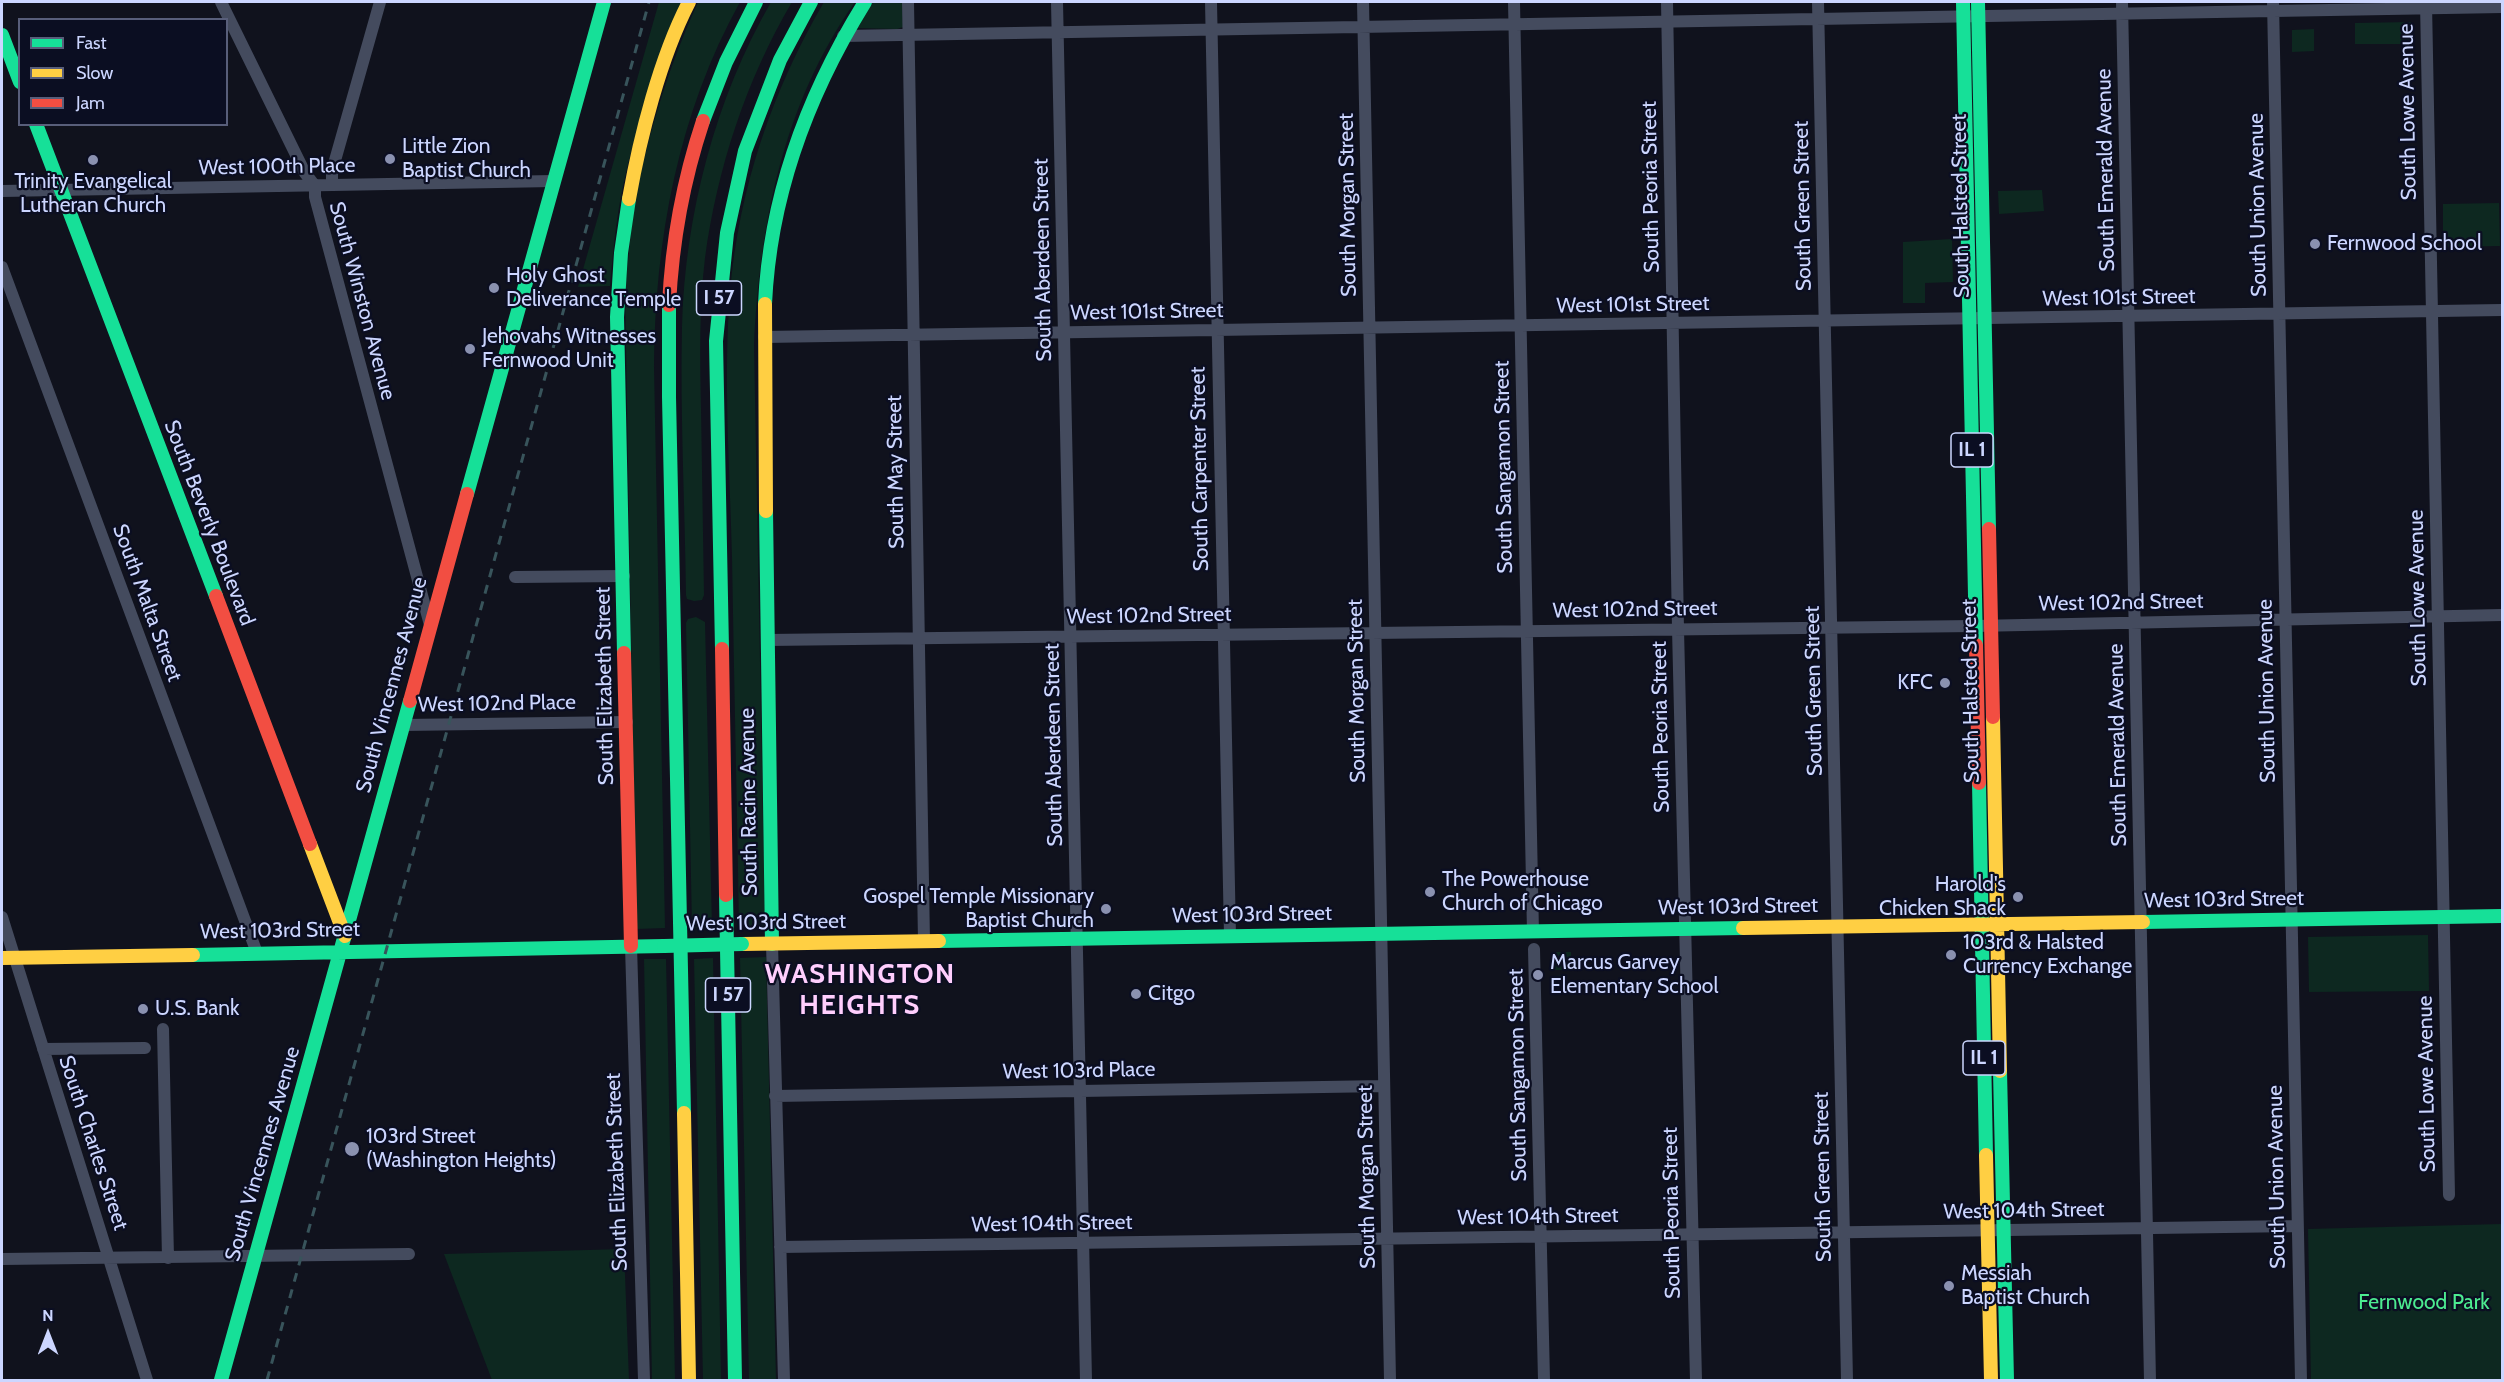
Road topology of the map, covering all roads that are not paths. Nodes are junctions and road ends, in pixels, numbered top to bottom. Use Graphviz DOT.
graph roads {
  1 [pos="221,2"];
  2 [pos="380,2"];
  3 [pos="604,2"];
  4 [pos="689,2"];
  5 [pos="756,2"];
  6 [pos="811,2"];
  7 [pos="865,2"];
  8 [pos="908,2"];
  9 [pos="1058,2"];
  10 [pos="1211,2"];
  11 [pos="1363,2"];
  12 [pos="1514,2"];
  13 [pos="1667,2"];
  14 [pos="1818,2"];
  15 [pos="1963,2"];
  16 [pos="1978,2"];
  17 [pos="2426,5"];
  18 [pos="2273,6"];
  19 [pos="2502,7"];
  20 [pos="2122,8"];
  21 [pos="1978,16"];
  22 [pos="1963,17"];
  23 [pos="1818,19"];
  24 [pos="1668,22"];
  25 [pos="1515,24"];
  26 [pos="1364,27"];
  27 [pos="1211,30"];
  28 [pos="1058,32"];
  29 [pos="908,34"];
  30 [pos="2,35"];
  31 [pos="843,36"];
  32 [pos="18,77"];
  33 [pos="37,126"];
  34 [pos="554,181"];
  35 [pos="332,185"];
  36 [pos="315,186"];
  37 [pos="61,190"];
  38 [pos="2,191"];
  39 [pos="2,267"];
  40 [pos="2502,310"];
  41 [pos="2432,312"];
  42 [pos="2279,314"];
  43 [pos="2128,317"];
  44 [pos="1969,320"];
  45 [pos="1984,320"];
  46 [pos="1825,322"];
  47 [pos="1673,324"];
  48 [pos="1521,326"];
  49 [pos="1370,329"];
  50 [pos="1216,331"];
  51 [pos="1065,333"];
  52 [pos="913,335"];
  53 [pos="764,338"];
  54 [pos="624,576"];
  55 [pos="515,577"];
  56 [pos="2502,615"];
  57 [pos="2438,616"];
  58 [pos="2285,619"];
  59 [pos="2135,622"];
  60 [pos="1990,625"];
  61 [pos="430,626"];
  62 [pos="1975,626"];
  63 [pos="1832,627"];
  64 [pos="1678,629"];
  65 [pos="1527,631"];
  66 [pos="1375,633"];
  67 [pos="1222,635"];
  68 [pos="1071,636"];
  69 [pos="919,638"];
  70 [pos="767,640"];
  71 [pos="627,722"];
  72 [pos="403,725"];
  73 [pos="2502,916"];
  74 [pos="2,917"];
  75 [pos="2444,917"];
  76 [pos="2291,920"];
  77 [pos="2141,922"];
  78 [pos="1997,924"];
  79 [pos="1981,925"];
  80 [pos="1838,927"];
  81 [pos="1685,929"];
  82 [pos="1533,932"];
  83 [pos="1381,934"];
  84 [pos="345,936"];
  85 [pos="1230,936"];
  86 [pos="1077,939"];
  87 [pos="924,941"];
  88 [pos="772,944"];
  89 [pos="631,946"];
  90 [pos="1534,949"];
  91 [pos="341,951"];
  92 [pos="256,953"];
  93 [pos="8,958"];
  94 [pos="163,1029"];
  95 [pos="163,1048"];
  96 [pos="43,1049"];
  97 [pos="1384,1086"];
  98 [pos="1080,1090"];
  99 [pos="775,1096"];
  100 [pos="2449,1195"];
  101 [pos="2297,1226"];
  102 [pos="2146,1229"];
  103 [pos="1988,1231"];
  104 [pos="2003,1231"];
  105 [pos="1844,1233"];
  106 [pos="1692,1235"];
  107 [pos="1541,1237"];
  108 [pos="1387,1239"];
  109 [pos="1084,1243"];
  110 [pos="780,1247"];
  111 [pos="409,1254"];
  112 [pos="255,1255"];
  113 [pos="109,1258"];
  114 [pos="168,1258"];
  115 [pos="2,1259"];
  116 [pos="147,1380"];
  117 [pos="221,1380"];
  118 [pos="644,1380"];
  119 [pos="689,1380"];
  120 [pos="735,1380"];
  121 [pos="784,1380"];
  122 [pos="1086,1380"];
  123 [pos="1390,1380"];
  124 [pos="1544,1380"];
  125 [pos="1696,1380"];
  126 [pos="1847,1380"];
  127 [pos="1991,1380"];
  128 [pos="2007,1380"];
  129 [pos="2150,1380"];
  130 [pos="2301,1380"];
  1 -- 36 [label="street, South Winston Avenue"];
  2 -- 35 [label="street"];
  3 -- 34 [label="main road, South Vincennes Avenue"];
  4 -- 54 [label="main road, South Elizabeth Street"];
  5 -- 119 [label="main road, I 57"];
  6 -- 120 [label="main road, I 57"];
  7 -- 31 [label="main road, South Racine Avenue"];
  8 -- 29 [label="street, South May Street"];
  9 -- 28 [label="street, South Aberdeen Street"];
  10 -- 27 [label="street, South Carpenter Street"];
  11 -- 26 [label="street, South Morgan Street"];
  12 -- 25 [label="street, South Sangamon Street"];
  13 -- 24 [label="street, South Peoria Street"];
  14 -- 23 [label="street, South Green Street"];
  15 -- 22 [label="main road, South Halsted Street / IL 1"];
  16 -- 21 [label="main road, South Halsted Street / IL 1"];
  17 -- 18 [label="street"];
  17 -- 19 [label="street"];
  17 -- 41 [label="street, South Lowe Avenue"];
  18 -- 20 [label="street"];
  18 -- 42 [label="street, South Union Avenue"];
  20 -- 21 [label="street"];
  20 -- 43 [label="street, South Emerald Avenue"];
  21 -- 22 [label="street"];
  21 -- 45 [label="main road, South Halsted Street / IL 1"];
  22 -- 23 [label="street"];
  22 -- 44 [label="main road, South Halsted Street / IL 1"];
  23 -- 24 [label="street"];
  23 -- 46 [label="street, South Green Street"];
  24 -- 25 [label="street"];
  24 -- 47 [label="street, South Peoria Street"];
  25 -- 26 [label="street"];
  25 -- 48 [label="street, South Sangamon Street"];
  26 -- 27 [label="street"];
  26 -- 49 [label="street, South Morgan Street"];
  27 -- 28 [label="street"];
  27 -- 50 [label="street, South Carpenter Street"];
  28 -- 29 [label="street"];
  28 -- 51 [label="street, South Aberdeen Street"];
  29 -- 31 [label="street"];
  29 -- 52 [label="street, South May Street"];
  30 -- 32 [label="main road"];
  31 -- 53 [label="main road, South Racine Avenue"];
  33 -- 37 [label="main road, South Beverly Boulevard"];
  34 -- 35 [label="street, West 100th Place"];
  34 -- 61 [label="main road, South Vincennes Avenue"];
  35 -- 36 [label="street, West 100th Place"];
  36 -- 37 [label="street, West 100th Place"];
  36 -- 61 [label="street, South Winston Avenue"];
  37 -- 38 [label="street, West 100th Place"];
  37 -- 84 [label="main road, South Beverly Boulevard"];
  39 -- 92 [label="street, South Malta Street"];
  40 -- 41 [label="street, West 101st Street"];
  41 -- 42 [label="street, West 101st Street"];
  41 -- 57 [label="street, South Lowe Avenue"];
  42 -- 43 [label="street, West 101st Street"];
  42 -- 58 [label="street, South Union Avenue"];
  43 -- 45 [label="street, West 101st Street"];
  43 -- 59 [label="street, South Emerald Avenue"];
  44 -- 45 [label="street, West 101st Street"];
  44 -- 46 [label="street, West 101st Street"];
  44 -- 62 [label="main road, South Halsted Street / IL 1"];
  45 -- 60 [label="main road, South Halsted Street / IL 1"];
  46 -- 47 [label="street, West 101st Street"];
  46 -- 63 [label="street, South Green Street"];
  47 -- 48 [label="street, West 101st Street"];
  47 -- 64 [label="street, South Peoria Street"];
  48 -- 49 [label="street, West 101st Street"];
  48 -- 65 [label="street, South Sangamon Street"];
  49 -- 50 [label="street, West 101st Street"];
  49 -- 66 [label="street, South Morgan Street"];
  50 -- 51 [label="street, West 101st Street"];
  50 -- 67 [label="street, South Carpenter Street"];
  51 -- 52 [label="street, West 101st Street"];
  51 -- 68 [label="street, South Aberdeen Street"];
  52 -- 53 [label="street, West 101st Street"];
  52 -- 69 [label="street, South May Street"];
  53 -- 70 [label="main road, South Racine Avenue"];
  54 -- 55 [label="street"];
  54 -- 71 [label="main road, South Elizabeth Street"];
  56 -- 57 [label="street, West 102nd Street"];
  57 -- 58 [label="street, West 102nd Street"];
  57 -- 75 [label="street, South Lowe Avenue"];
  58 -- 59 [label="street, West 102nd Street"];
  58 -- 76 [label="street, South Union Avenue"];
  59 -- 60 [label="street, West 102nd Street"];
  59 -- 77 [label="street, South Emerald Avenue"];
  60 -- 62 [label="street, West 102nd Street"];
  60 -- 78 [label="main road, South Halsted Street / IL 1"];
  61 -- 72 [label="main road, South Vincennes Avenue"];
  62 -- 63 [label="street, West 102nd Street"];
  62 -- 79 [label="main road, South Halsted Street / IL 1"];
  63 -- 64 [label="street, West 102nd Street"];
  63 -- 80 [label="street, South Green Street"];
  64 -- 65 [label="street, West 102nd Street"];
  64 -- 81 [label="street, South Peoria Street"];
  65 -- 66 [label="street, West 102nd Street"];
  65 -- 82 [label="street, South Sangamon Street"];
  66 -- 67 [label="street, West 102nd Street"];
  66 -- 83 [label="street, South Morgan Street"];
  67 -- 68 [label="street, West 102nd Street"];
  67 -- 85 [label="street, South Carpenter Street"];
  68 -- 69 [label="street, West 102nd Street"];
  68 -- 86 [label="street, South Aberdeen Street"];
  69 -- 70 [label="street, West 102nd Street"];
  69 -- 87 [label="street, South May Street"];
  70 -- 88 [label="main road, South Racine Avenue"];
  71 -- 72 [label="street, West 102nd Place"];
  71 -- 89 [label="main road, South Elizabeth Street"];
  72 -- 84 [label="main road, South Vincennes Avenue"];
  73 -- 75 [label="main road, West 103rd Street"];
  74 -- 93 [label="street, South Charles Street"];
  75 -- 76 [label="main road, West 103rd Street"];
  75 -- 100 [label="street, South Lowe Avenue"];
  76 -- 77 [label="main road, West 103rd Street"];
  76 -- 101 [label="street, South Union Avenue"];
  77 -- 78 [label="main road, West 103rd Street"];
  77 -- 102 [label="street, South Emerald Avenue"];
  78 -- 79 [label="main road, West 103rd Street"];
  78 -- 104 [label="main road, South Halsted Street / IL 1"];
  79 -- 80 [label="main road, West 103rd Street"];
  79 -- 103 [label="main road, South Halsted Street / IL 1"];
  80 -- 81 [label="main road, West 103rd Street"];
  80 -- 105 [label="street, South Green Street"];
  81 -- 82 [label="main road, West 103rd Street"];
  81 -- 106 [label="street, South Peoria Street"];
  82 -- 83 [label="main road, West 103rd Street"];
  83 -- 85 [label="main road, West 103rd Street"];
  83 -- 97 [label="street, South Morgan Street"];
  84 -- 91 [label="main road, South Vincennes Avenue"];
  85 -- 86 [label="main road, West 103rd Street"];
  86 -- 87 [label="main road, West 103rd Street"];
  86 -- 98 [label="street, South Aberdeen Street"];
  87 -- 88 [label="main road, West 103rd Street"];
  88 -- 89 [label="main road, West 103rd Street, bridge"];
  88 -- 99 [label="street, South Racine Avenue"];
  89 -- 91 [label="main road, West 103rd Street"];
  89 -- 118 [label="street, South Elizabeth Street"];
  90 -- 107 [label="street, South Sangamon Street"];
  91 -- 92 [label="main road, West 103rd Street"];
  91 -- 112 [label="main road, South Vincennes Avenue"];
  92 -- 93 [label="main road, West 103rd Street"];
  93 -- 96 [label="street, South Charles Street"];
  94 -- 95 [label="street"];
  95 -- 96 [label="street"];
  95 -- 114 [label="street"];
  96 -- 113 [label="street, South Charles Street"];
  97 -- 98 [label="street, West 103rd Place"];
  97 -- 108 [label="street, South Morgan Street"];
  98 -- 99 [label="street, West 103rd Place"];
  98 -- 109 [label="street, South Aberdeen Street"];
  99 -- 110 [label="street, South Racine Avenue"];
  101 -- 102 [label="street, West 104th Street"];
  101 -- 130 [label="street, South Union Avenue"];
  102 -- 104 [label="street, West 104th Street"];
  102 -- 129 [label="street, South Emerald Avenue"];
  103 -- 104 [label="street, West 104th Street"];
  103 -- 105 [label="street, West 104th Street"];
  103 -- 127 [label="main road, South Halsted Street / IL 1"];
  104 -- 128 [label="main road, South Halsted Street / IL 1"];
  105 -- 106 [label="street, West 104th Street"];
  105 -- 126 [label="street, South Green Street"];
  106 -- 107 [label="street, West 104th Street"];
  106 -- 125 [label="street, South Peoria Street"];
  107 -- 108 [label="street, West 104th Street"];
  107 -- 124 [label="street, South Sangamon Street"];
  108 -- 109 [label="street, West 104th Street"];
  108 -- 123 [label="street, South Morgan Street"];
  109 -- 110 [label="street, West 104th Street"];
  109 -- 122 [label="street, South Aberdeen Street"];
  110 -- 121 [label="street, South Racine Avenue"];
  111 -- 112 [label="street"];
  112 -- 114 [label="street"];
  112 -- 117 [label="main road, South Vincennes Avenue"];
  113 -- 114 [label="street"];
  113 -- 115 [label="street"];
  113 -- 116 [label="street, South Charles Street"];
}
